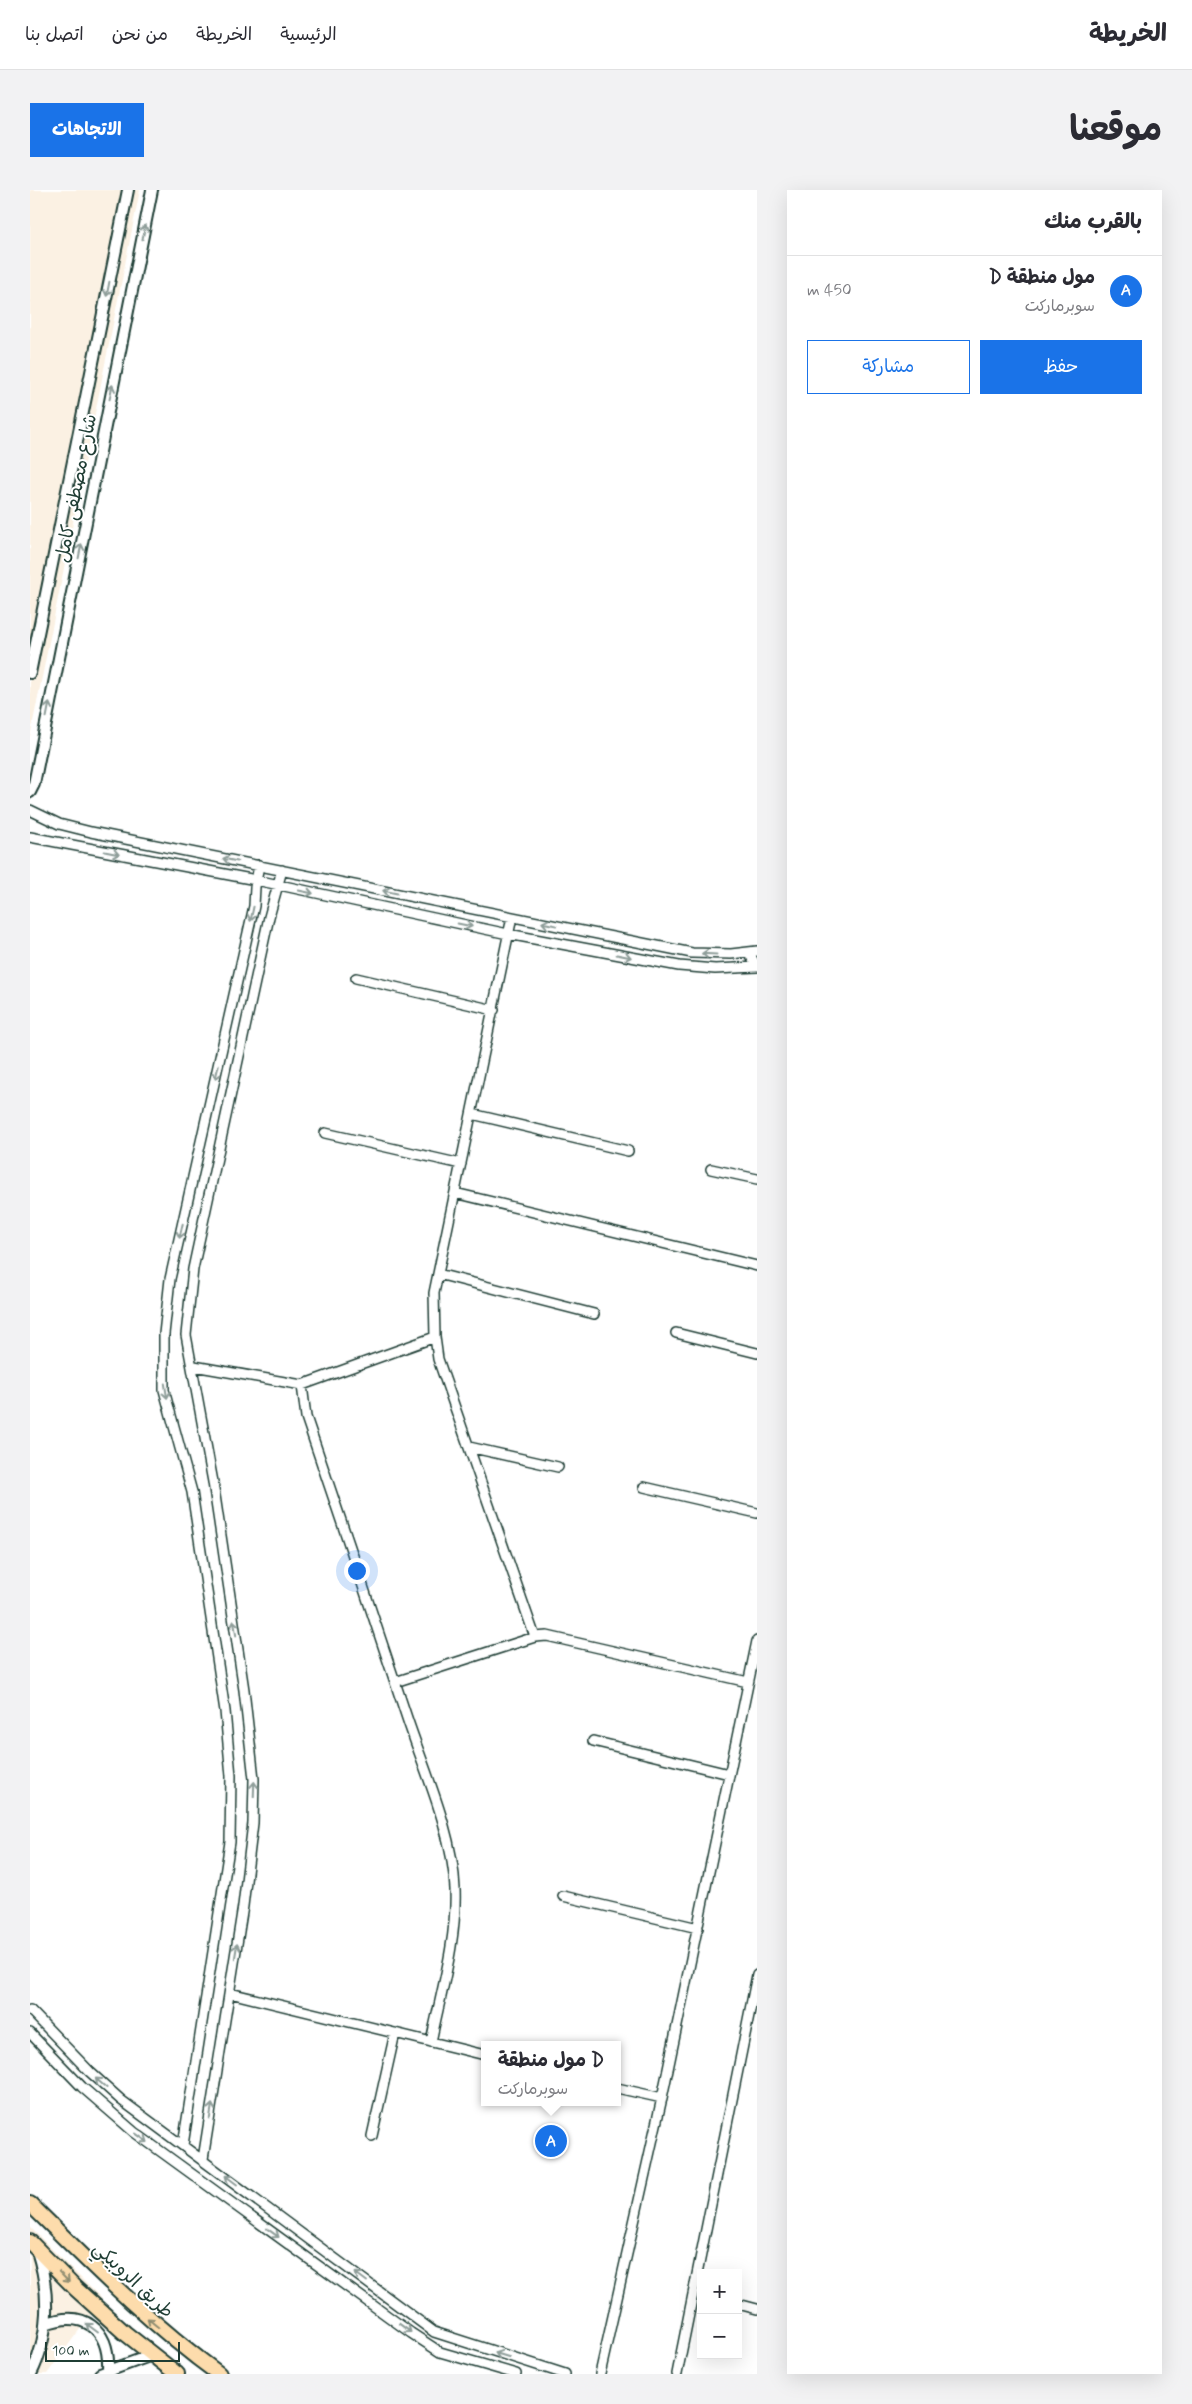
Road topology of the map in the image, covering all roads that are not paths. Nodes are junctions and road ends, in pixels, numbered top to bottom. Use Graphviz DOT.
graph roads {
  1 [pos="128,190"];
  2 [pos="152,190"];
  3 [pos="30,673"];
  4 [pos="30,792"];
  5 [pos="30,810"];
  6 [pos="91,832"];
  7 [pos="30,837"];
  8 [pos="88,848"];
  9 [pos="259,866"];
  10 [pos="282,870"];
  11 [pos="256,880"];
  12 [pos="279,887"];
  13 [pos="512,916"];
  14 [pos="508,934"];
  15 [pos="753,952"];
  16 [pos="757,966"];
  17 [pos="356,978"];
  18 [pos="494,1010"];
  19 [pos="472,1114"];
  20 [pos="325,1133"];
  21 [pos="628,1151"];
  22 [pos="461,1164"];
  23 [pos="711,1169"];
  24 [pos="757,1180"];
  25 [pos="455,1193"];
  26 [pos="757,1266"];
  27 [pos="438,1274"];
  28 [pos="594,1314"];
  29 [pos="676,1333"];
  30 [pos="435,1337"];
  31 [pos="757,1353"];
  32 [pos="194,1366"];
  33 [pos="302,1385"];
  34 [pos="469,1447"];
  35 [pos="558,1468"];
  36 [pos="644,1487"];
  37 [pos="757,1513"];
  38 [pos="535,1637"];
  39 [pos="757,1641"];
  40 [pos="395,1682"];
  41 [pos="748,1682"];
  42 [pos="593,1741"];
  43 [pos="729,1774"];
  44 [pos="563,1896"];
  45 [pos="698,1928"];
  46 [pos="757,1975"];
  47 [pos="230,1993"];
  48 [pos="30,2010"];
  49 [pos="30,2033"];
  50 [pos="395,2033"];
  51 [pos="430,2042"];
  52 [pos="481,2054"];
  53 [pos="621,2089"];
  54 [pos="662,2098"];
  55 [pos="372,2136"];
  56 [pos="183,2145"];
  57 [pos="203,2159"];
  58 [pos="30,2204"];
  59 [pos="33,2245"];
  60 [pos="702,2269"];
  61 [pos="697,2295"];
  62 [pos="742,2305"];
  63 [pos="757,2309"];
  64 [pos="45,2324"];
  65 [pos="152,2355"];
  66 [pos="104,2372"];
  67 [pos="31,2374"];
  68 [pos="177,2374"];
  69 [pos="219,2374"];
  70 [pos="516,2374"];
  71 [pos="565,2374"];
  72 [pos="600,2374"];
  73 [pos="677,2374"];
  1 -- 3 [label="street, شارع مصطفى كامل, one-way"];
  4 -- 2 [label="street, شارع مصطفى كامل, one-way"];
  5 -- 6 [label="street"];
  6 -- 8 [label="street"];
  9 -- 6 [label="street, one-way"];
  7 -- 8 [label="street"];
  8 -- 11 [label="street, one-way"];
  9 -- 10 [label="street"];
  9 -- 11 [label="street"];
  10 -- 12 [label="street"];
  13 -- 10 [label="street, one-way"];
  11 -- 12 [label="street"];
  11 -- 56 [label="street, one-way"];
  12 -- 14 [label="street, one-way"];
  12 -- 32 [label="street"];
  13 -- 14 [label="street"];
  15 -- 13 [label="street, one-way"];
  14 -- 16 [label="street, one-way"];
  14 -- 18 [label="street"];
  15 -- 16 [label="street"];
  17 -- 18 [label="street"];
  18 -- 19 [label="street"];
  19 -- 21 [label="street"];
  19 -- 22 [label="street"];
  20 -- 22 [label="street"];
  22 -- 25 [label="street"];
  23 -- 24 [label="street"];
  25 -- 26 [label="street"];
  25 -- 27 [label="street"];
  27 -- 28 [label="street"];
  27 -- 30 [label="street"];
  29 -- 31 [label="street"];
  30 -- 33 [label="street"];
  30 -- 34 [label="street"];
  32 -- 33 [label="street"];
  47 -- 32 [label="street, one-way"];
  33 -- 40 [label="street"];
  34 -- 35 [label="street"];
  34 -- 38 [label="street"];
  36 -- 37 [label="street"];
  38 -- 40 [label="street"];
  38 -- 41 [label="street"];
  39 -- 41 [label="street"];
  40 -- 51 [label="street"];
  41 -- 43 [label="street"];
  42 -- 43 [label="street"];
  43 -- 45 [label="street"];
  44 -- 45 [label="street"];
  45 -- 54 [label="street"];
  46 -- 60 [label="street"];
  47 -- 50 [label="street"];
  57 -- 47 [label="street, one-way"];
  56 -- 48 [label="street, one-way"];
  49 -- 70 [label="street, one-way"];
  50 -- 51 [label="street"];
  50 -- 55 [label="street"];
  51 -- 52 [label="street"];
  53 -- 54 [label="street"];
  54 -- 72 [label="street"];
  56 -- 57 [label="street"];
  71 -- 57 [label="street, one-way"];
  69 -- 58 [label="main road, طريق الروبيكي, one-way"];
  59 -- 64 [label="street"];
  59 -- 65 [label="main road, one-way"];
  61 -- 73 [label="street"];
  62 -- 63 [label="street"];
  66 -- 64 [label="street, one-way"];
  64 -- 67 [label="street"];
  65 -- 66 [label="street"];
  65 -- 68 [label="main road"];
}
